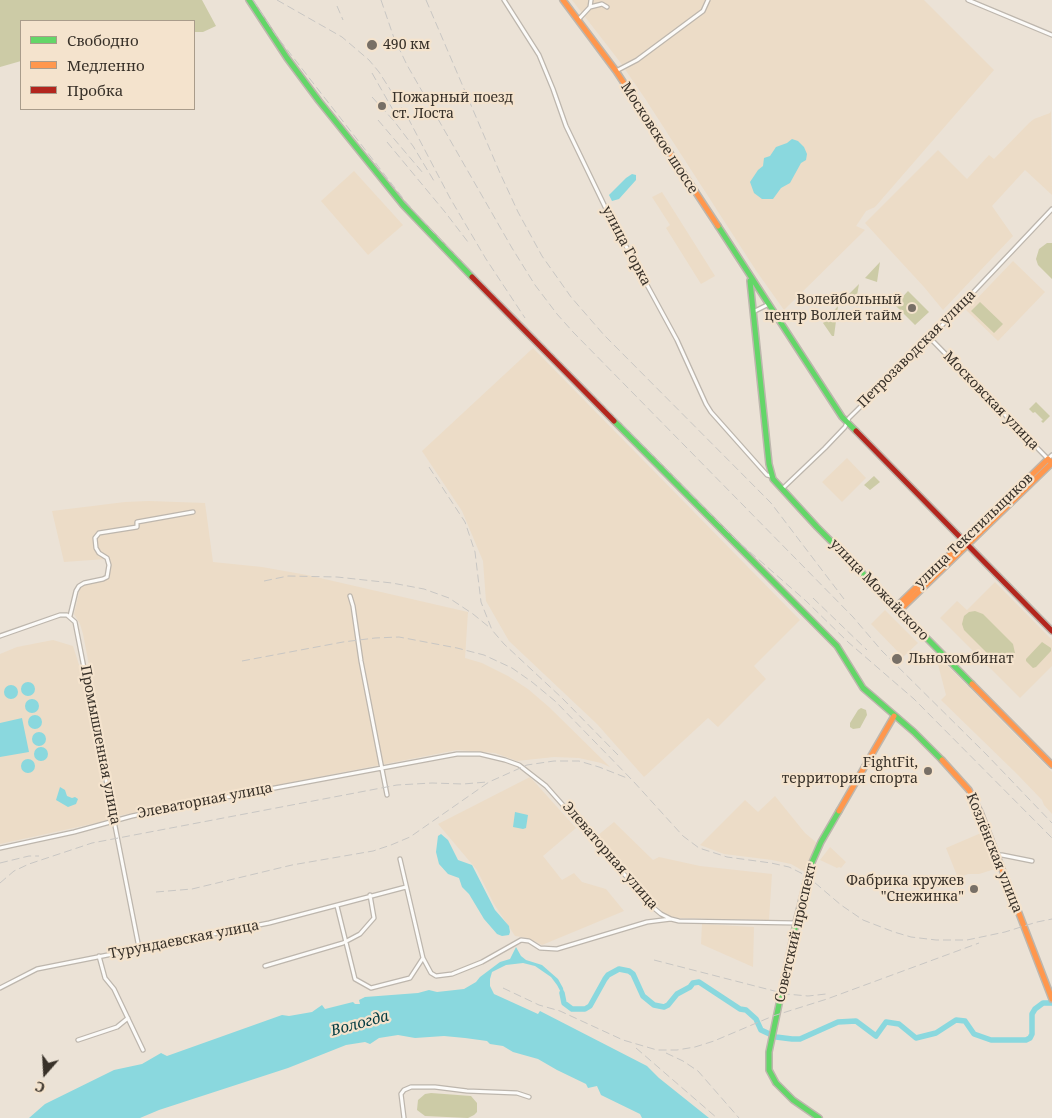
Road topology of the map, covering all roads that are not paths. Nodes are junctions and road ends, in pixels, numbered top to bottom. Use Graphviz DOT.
graph roads {
  1 [pos="249,0"];
  2 [pos="504,0"];
  3 [pos="563,0"];
  4 [pos="591,0"];
  5 [pos="708,0"];
  6 [pos="968,0"];
  7 [pos="590,7"];
  8 [pos="607,7"];
  9 [pos="578,20"];
  10 [pos="1052,35"];
  11 [pos="616,71"];
  12 [pos="1052,209"];
  13 [pos="750,278"];
  14 [pos="767,305"];
  15 [pos="754,312"];
  16 [pos="930,338"];
  17 [pos="847,422"];
  18 [pos="1051,460"];
  19 [pos="772,476"];
  20 [pos="782,489"];
  21 [pos="193,512"];
  22 [pos="966,542"];
  23 [pos="350,596"];
  24 [pos="898,608"];
  25 [pos="70,616"];
  26 [pos="1052,631"];
  27 [pos="0,636"];
  28 [pos="893,718"];
  29 [pos="1052,766"];
  30 [pos="383,767"];
  31 [pos="387,795"];
  32 [pos="114,820"];
  33 [pos="0,848"];
  34 [pos="997,855"];
  35 [pos="400,859"];
  36 [pos="1032,861"];
  37 [pos="406,887"];
  38 [pos="370,895"];
  39 [pos="337,906"];
  40 [pos="671,919"];
  41 [pos="796,923"];
  42 [pos="346,942"];
  43 [pos="139,948"];
  44 [pos="99,956"];
  45 [pos="423,958"];
  46 [pos="265,966"];
  47 [pos="0,988"];
  48 [pos="1051,997"];
  49 [pos="128,1018"];
  50 [pos="78,1040"];
  51 [pos="143,1050"];
  52 [pos="529,1097"];
  53 [pos="404,1118"];
  54 [pos="819,1118"];
  1 -- 28 [label="street, Козлёнская улица"];
  2 -- 19 [label="street, улица Горка"];
  3 -- 9 [label="street, Московское шоссе"];
  4 -- 7 [label="street"];
  5 -- 11 [label="street"];
  6 -- 10 [label="street"];
  7 -- 8 [label="street"];
  7 -- 9 [label="street"];
  9 -- 11 [label="street, Московское шоссе"];
  11 -- 13 [label="street, Московское шоссе"];
  12 -- 16 [label="street, Петрозаводская улица"];
  13 -- 14 [label="street, Московское шоссе"];
  13 -- 15 [label="street, Московское шоссе"];
  14 -- 15 [label="street"];
  14 -- 17 [label="street, Московское шоссе"];
  15 -- 19 [label="street, Московское шоссе"];
  16 -- 17 [label="street, Петрозаводская улица"];
  16 -- 18 [label="street, Московская улица"];
  17 -- 20 [label="street, Петрозаводская улица"];
  17 -- 22 [label="street, Московское шоссе"];
  18 -- 22 [label="street, улица Текстильщиков"];
  19 -- 20 [label="street, улица Можайского"];
  20 -- 24 [label="street, улица Можайского"];
  21 -- 25 [label="street"];
  22 -- 24 [label="street, улица Текстильщиков"];
  22 -- 26 [label="street, Московское шоссе"];
  23 -- 30 [label="street"];
  24 -- 29 [label="street, улица Можайского"];
  25 -- 27 [label="street"];
  25 -- 32 [label="street, Промышленная улица"];
  28 -- 34 [label="street, Козлёнская улица"];
  28 -- 41 [label="street, Советский проспект"];
  30 -- 31 [label="street"];
  30 -- 32 [label="street, Элеваторная улица"];
  30 -- 40 [label="street, Элеваторная улица"];
  32 -- 33 [label="street, Элеваторная улица"];
  32 -- 43 [label="street, Промышленная улица"];
  34 -- 36 [label="street"];
  34 -- 48 [label="street, Козлёнская улица"];
  35 -- 37 [label="street"];
  37 -- 38 [label="street, Турундаевская улица"];
  37 -- 45 [label="street"];
  38 -- 39 [label="street, Турундаевская улица"];
  38 -- 42 [label="street"];
  39 -- 42 [label="street"];
  39 -- 43 [label="street, Турундаевская улица"];
  40 -- 41 [label="street"];
  40 -- 45 [label="street"];
  41 -- 54 [label="street, Советский проспект"];
  42 -- 45 [label="street"];
  42 -- 46 [label="street"];
  43 -- 44 [label="street, Турундаевская улица"];
  44 -- 47 [label="street, Турундаевская улица"];
  44 -- 49 [label="street"];
  49 -- 50 [label="street"];
  49 -- 51 [label="street"];
  52 -- 53 [label="street"];
}
